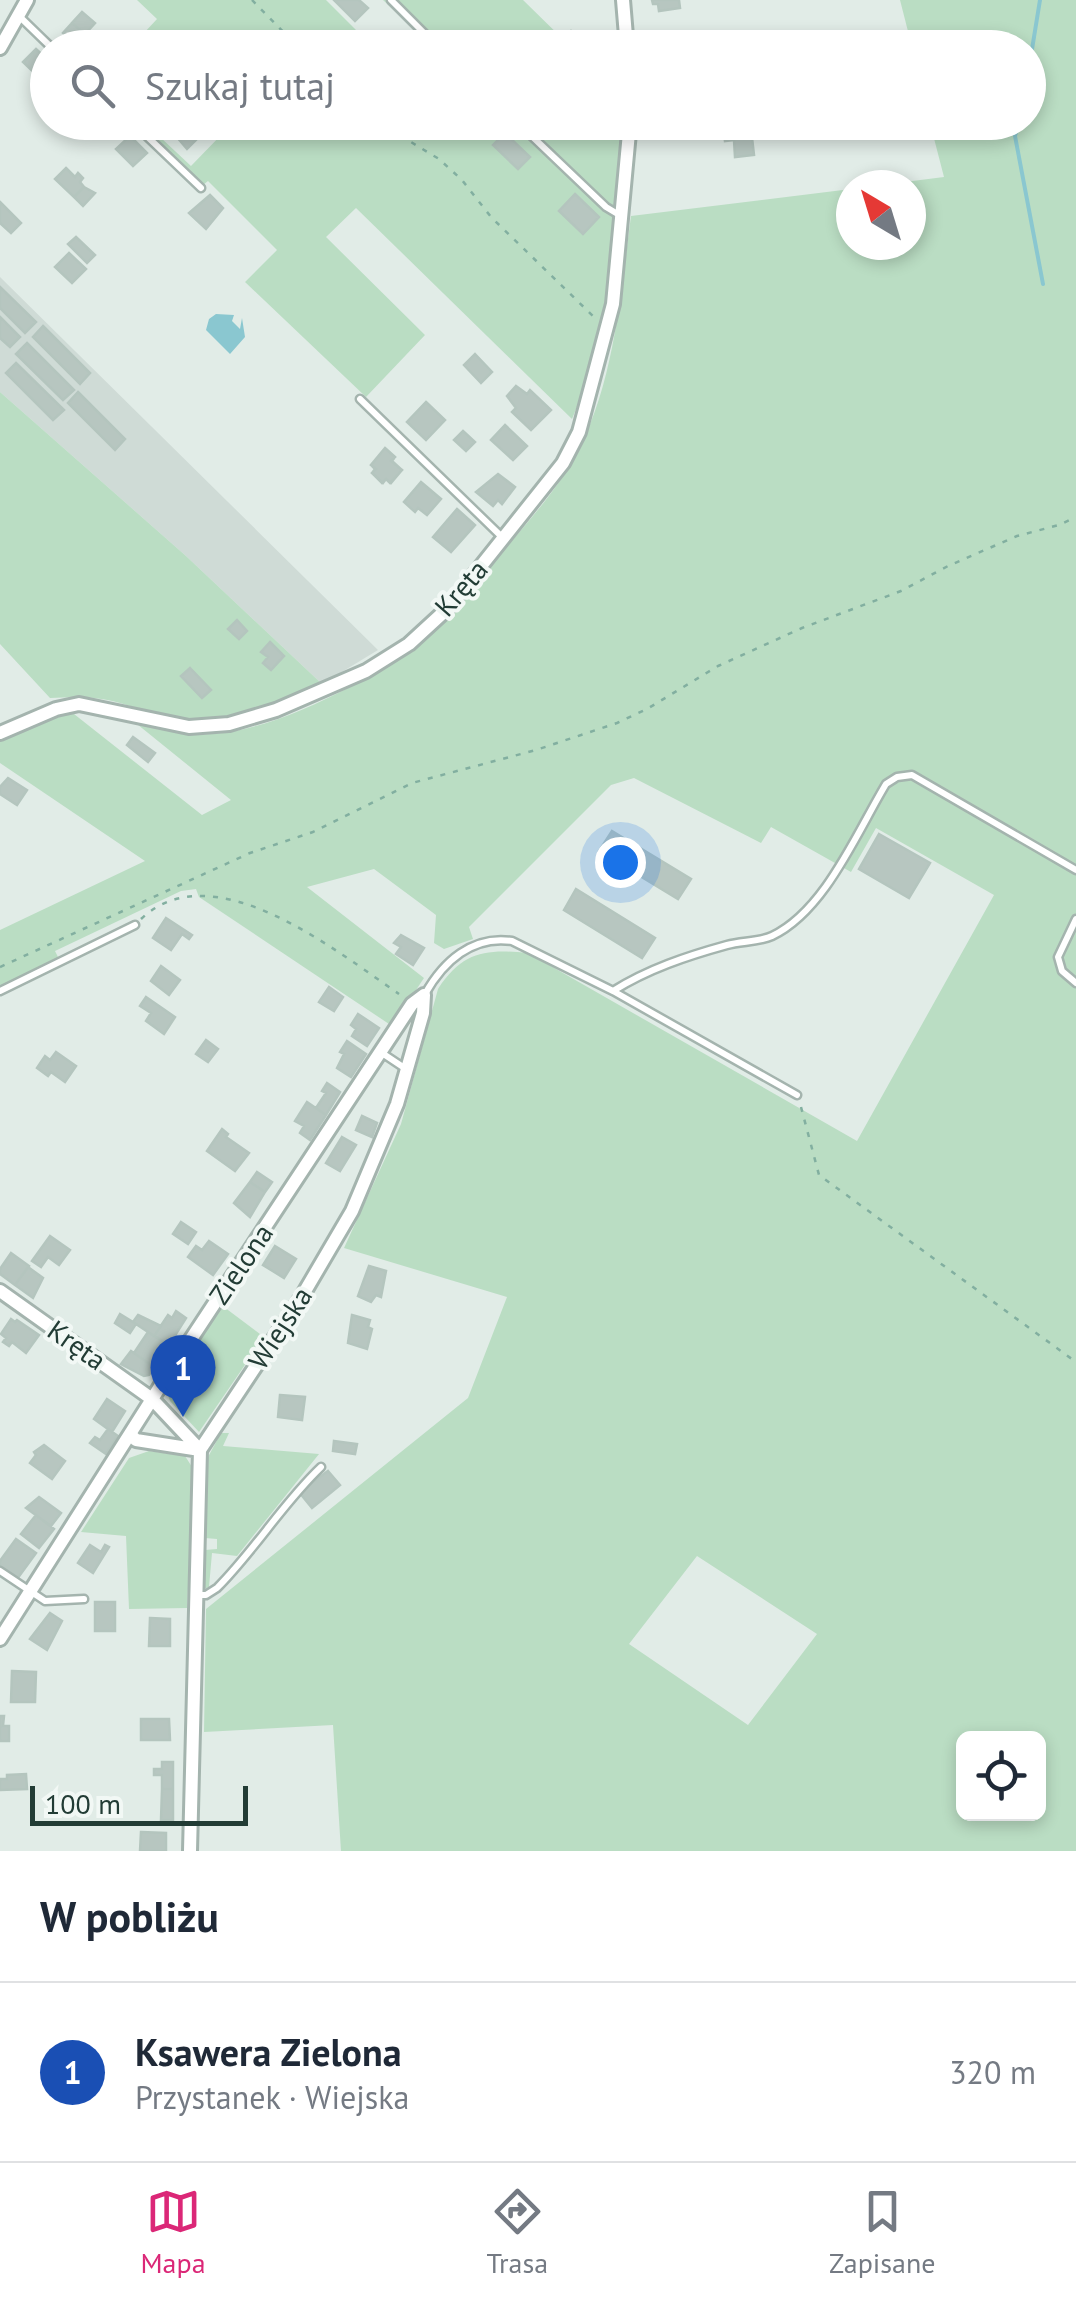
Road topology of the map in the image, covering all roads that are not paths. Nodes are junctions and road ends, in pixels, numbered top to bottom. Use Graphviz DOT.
graph roads {
  1 [pos="27,0"];
  2 [pos="391,0"];
  3 [pos="622,0"];
  4 [pos="18,15"];
  5 [pos="33,30"];
  6 [pos="422,30"];
  7 [pos="625,30"];
  8 [pos="0,48"];
  9 [pos="151,140"];
  10 [pos="536,140"];
  11 [pos="628,140"];
  12 [pos="202,188"];
  13 [pos="622,216"];
  14 [pos="360,399"];
  15 [pos="504,539"];
  16 [pos="0,732"];
  17 [pos="1076,870"];
  18 [pos="1076,919"];
  19 [pos="135,925"];
  20 [pos="1076,982"];
  21 [pos="0,991"];
  22 [pos="613,991"];
  23 [pos="418,999"];
  24 [pos="382,1054"];
  25 [pos="406,1070"];
  26 [pos="797,1095"];
  27 [pos="0,1291"];
  28 [pos="152,1399"];
  29 [pos="130,1434"];
  30 [pos="200,1450"];
  31 [pos="322,1467"];
  32 [pos="0,1572"];
  33 [pos="29,1593"];
  34 [pos="196,1594"];
  35 [pos="84,1599"];
  36 [pos="0,1639"];
  37 [pos="190,1851"];
  1 -- 4 [label="street"];
  2 -- 6 [label="lane"];
  3 -- 7 [label="street"];
  4 -- 5 [label="lane"];
  4 -- 8 [label="street"];
  9 -- 12 [label="lane"];
  10 -- 13 [label="lane"];
  11 -- 13 [label="street, Kręta"];
  13 -- 15 [label="street, Kręta"];
  14 -- 15 [label="lane"];
  15 -- 16 [label="street, Kręta"];
  17 -- 22 [label="lane"];
  18 -- 20 [label="lane"];
  19 -- 21 [label="lane"];
  22 -- 23 [label="lane"];
  22 -- 26 [label="lane"];
  23 -- 24 [label="street, Zielona"];
  23 -- 25 [label="street, Wiejska"];
  24 -- 25 [label="lane"];
  24 -- 28 [label="street, Zielona"];
  25 -- 30 [label="street, Wiejska"];
  27 -- 28 [label="street, Kręta"];
  28 -- 29 [label="street, Zielona"];
  28 -- 30 [label="street, Kręta"];
  29 -- 30 [label="street"];
  29 -- 33 [label="street, Zielona"];
  30 -- 34 [label="street"];
  31 -- 34 [label="lane"];
  32 -- 33 [label="lane"];
  33 -- 35 [label="lane"];
  33 -- 36 [label="street, Zielona"];
  34 -- 37 [label="street"];
}
